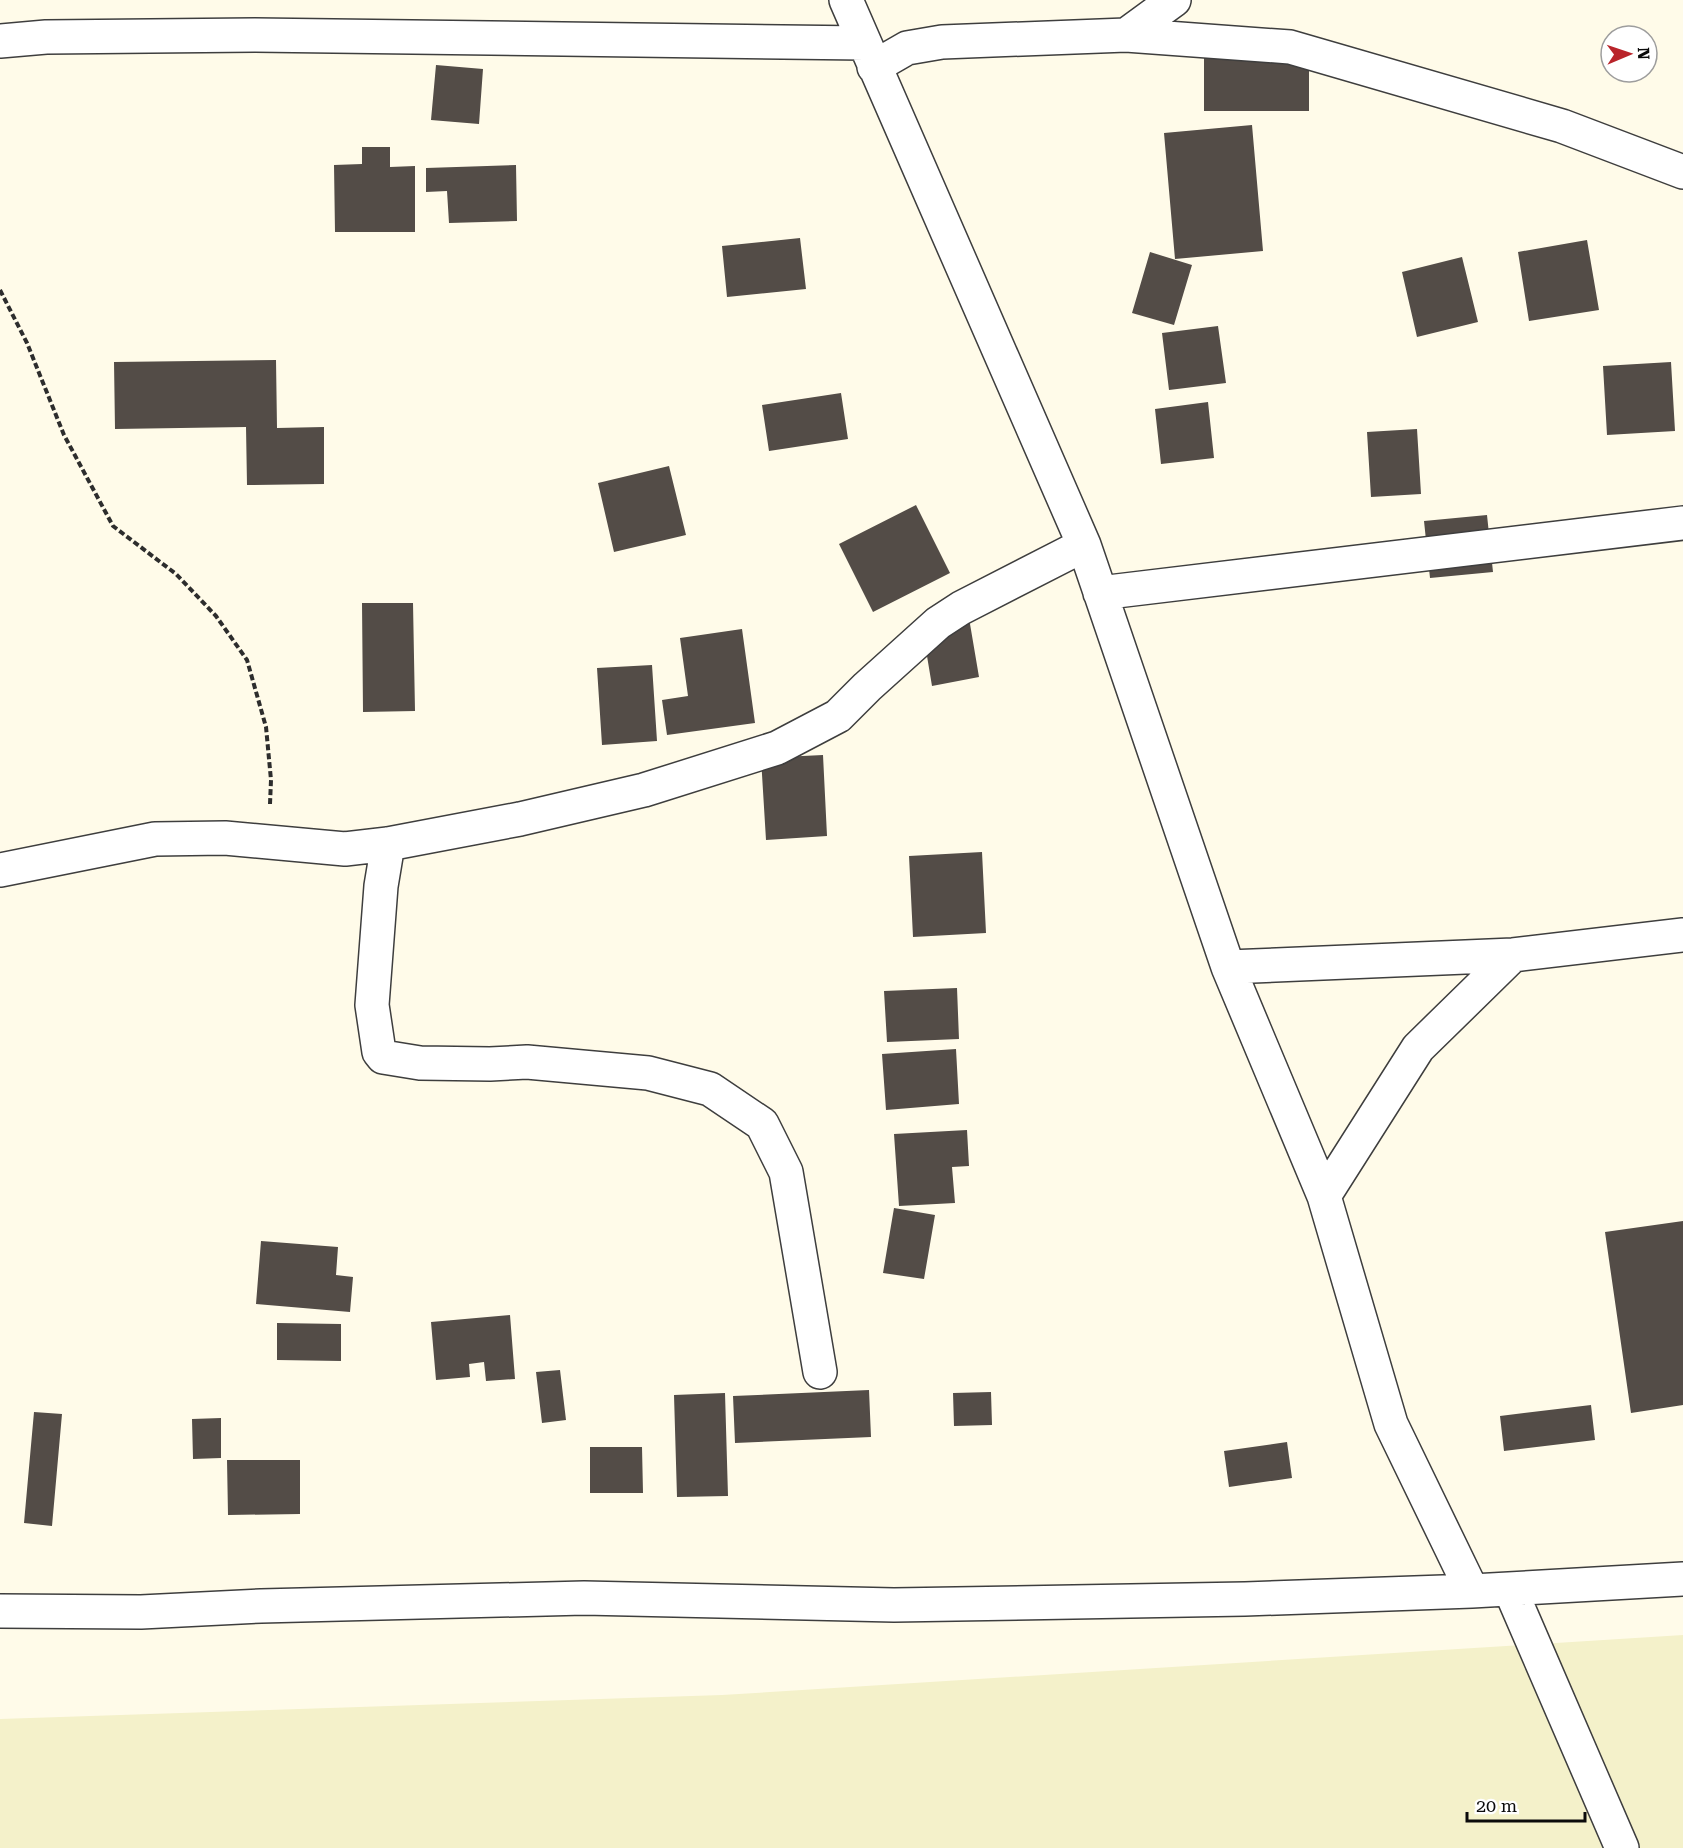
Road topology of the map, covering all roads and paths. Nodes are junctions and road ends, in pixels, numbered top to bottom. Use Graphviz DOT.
graph roads {
  1 [pos="846,0"];
  2 [pos="1174,0"];
  3 [pos="1126,35"];
  4 [pos="0,40"];
  5 [pos="869,55"];
  6 [pos="1683,172"];
  7 [pos="0,290"];
  8 [pos="1683,523"];
  9 [pos="1084,545"];
  10 [pos="1100,593"];
  11 [pos="268,841"];
  12 [pos="388,844"];
  13 [pos="0,870"];
  14 [pos="1683,935"];
  15 [pos="1513,955"];
  16 [pos="1228,967"];
  17 [pos="1324,1196"];
  18 [pos="820,1372"];
  19 [pos="1683,1579"];
  20 [pos="1510,1589"];
  21 [pos="1472,1591"];
  22 [pos="0,1611"];
  23 [pos="1622,1848"];
  1 -- 5 [label="street"];
  2 -- 3 [label="street"];
  3 -- 5 [label="street"];
  3 -- 6 [label="street"];
  4 -- 5 [label="street"];
  5 -- 9 [label="street"];
  7 -- 11 [label="path"];
  8 -- 10 [label="street"];
  9 -- 10 [label="street"];
  9 -- 12 [label="street"];
  10 -- 16 [label="street"];
  11 -- 12 [label="street"];
  11 -- 13 [label="street"];
  12 -- 18 [label="street"];
  14 -- 15 [label="street"];
  15 -- 16 [label="street"];
  15 -- 17 [label="street"];
  16 -- 17 [label="street"];
  17 -- 21 [label="street"];
  19 -- 20 [label="street"];
  20 -- 21 [label="street"];
  20 -- 23 [label="street"];
  21 -- 22 [label="street"];
}
